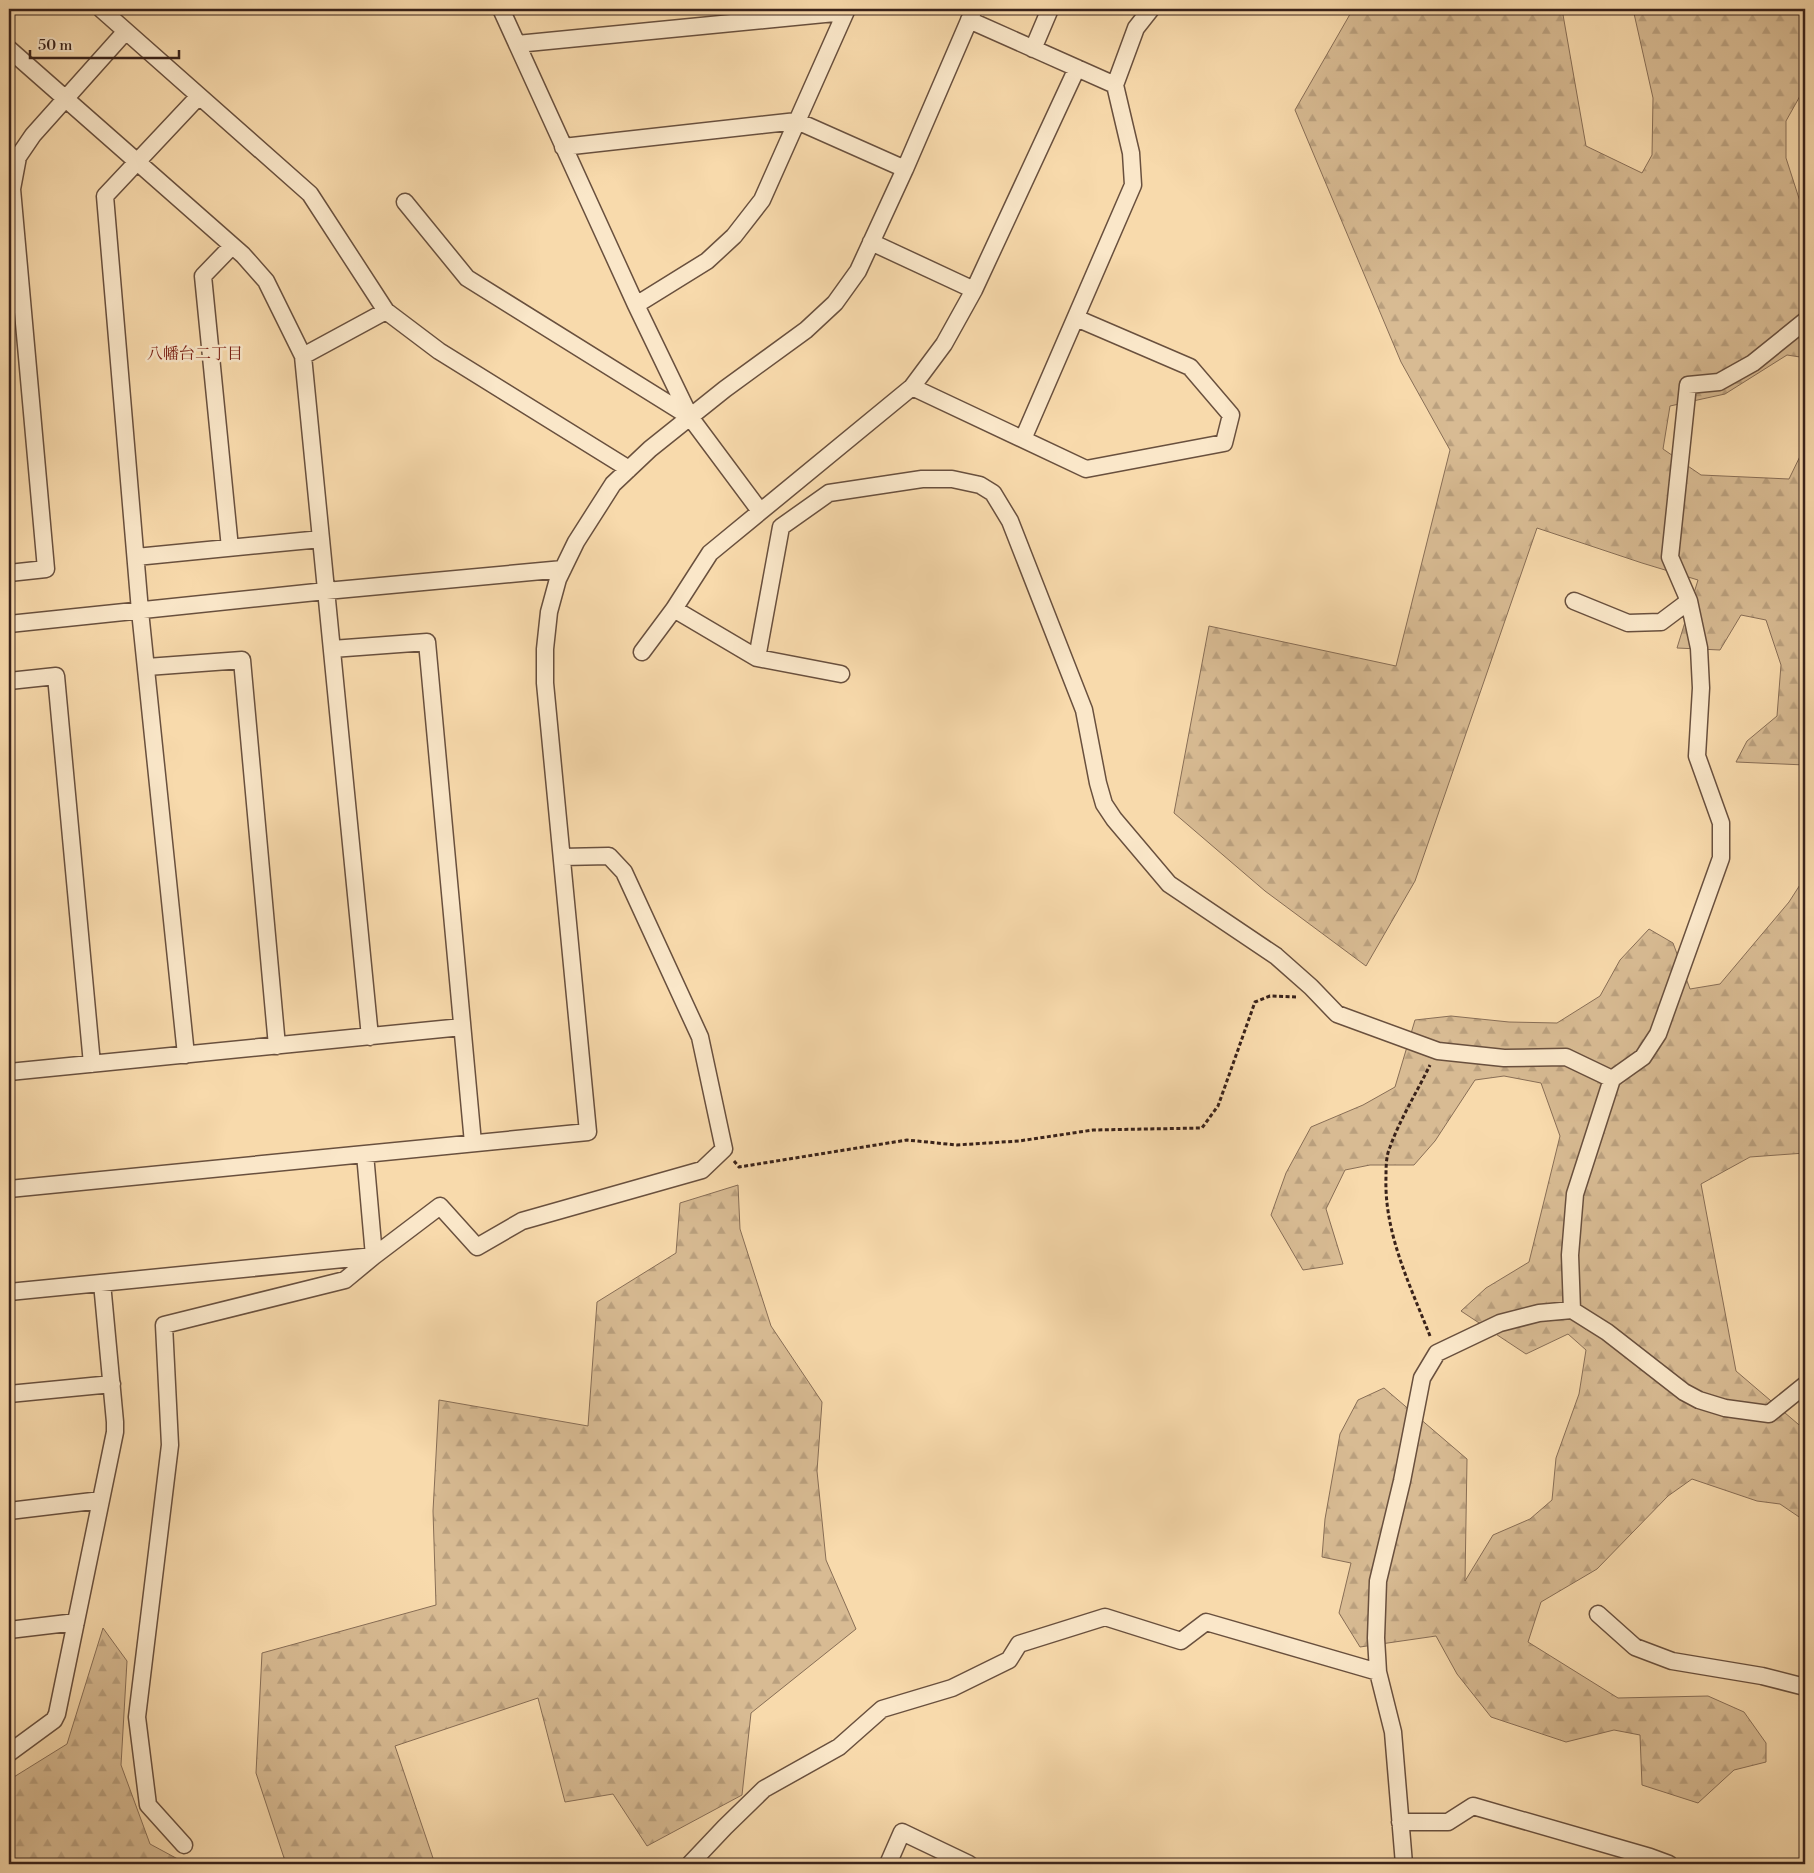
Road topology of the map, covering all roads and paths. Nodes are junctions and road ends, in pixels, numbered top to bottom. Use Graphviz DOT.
graph roads {
  1 [pos="101,9"];
  2 [pos="501,9"];
  3 [pos="1050,9"];
  4 [pos="1151,9"];
  5 [pos="846,10"];
  6 [pos="971,14"];
  7 [pos="126,31"];
  8 [pos="517,44"];
  9 [pos="1033,48"];
  10 [pos="9,49"];
  11 [pos="1078,68"];
  12 [pos="1115,85"];
  13 [pos="199,96"];
  14 [pos="65,98"];
  15 [pos="797,122"];
  16 [pos="564,147"];
  17 [pos="137,162"];
  18 [pos="905,169"];
  19 [pos="405,202"];
  20 [pos="871,242"];
  21 [pos="232,246"];
  22 [pos="974,290"];
  23 [pos="636,305"];
  24 [pos="386,311"];
  25 [pos="1076,318"];
  26 [pos="1805,321"];
  27 [pos="303,356"];
  28 [pos="912,388"];
  29 [pos="690,417"];
  30 [pos="1023,440"];
  31 [pos="629,469"];
  32 [pos="760,511"];
  33 [pos="321,540"];
  34 [pos="230,548"];
  35 [pos="136,557"];
  36 [pos="563,569"];
  37 [pos="9,573"];
  38 [pos="326,590"];
  39 [pos="1574,601"];
  40 [pos="1689,601"];
  41 [pos="674,609"];
  42 [pos="140,611"];
  43 [pos="9,624"];
  44 [pos="332,649"];
  45 [pos="642,652"];
  46 [pos="757,658"];
  47 [pos="147,667"];
  48 [pos="841,674"];
  49 [pos="9,681"];
  50 [pos="562,856"];
  51 [pos="1320,998"];
  52 [pos="462,1028"];
  53 [pos="370,1037"];
  54 [pos="278,1046"];
  55 [pos="1438,1051"];
  56 [pos="186,1055"];
  57 [pos="92,1064"];
  58 [pos="9,1072"];
  59 [pos="1612,1079"];
  60 [pos="473,1143"];
  61 [pos="724,1149"];
  62 [pos="365,1154"];
  63 [pos="9,1189"];
  64 [pos="374,1256"];
  65 [pos="102,1283"];
  66 [pos="9,1292"];
  67 [pos="1572,1310"];
  68 [pos="1437,1353"];
  69 [pos="112,1384"];
  70 [pos="1805,1385"];
  71 [pos="9,1394"];
  72 [pos="101,1500"];
  73 [pos="9,1512"];
  74 [pos="1598,1614"];
  75 [pos="76,1622"];
  76 [pos="9,1630"];
  77 [pos="1378,1672"];
  78 [pos="1805,1687"];
  79 [pos="9,1752"];
  80 [pos="1400,1822"];
  81 [pos="184,1845"];
  82 [pos="690,1864"];
  83 [pos="888,1864"];
  84 [pos="970,1864"];
  85 [pos="1404,1864"];
  86 [pos="1669,1864"];
  1 -- 7 [label="street"];
  2 -- 8 [label="street"];
  3 -- 9 [label="street"];
  4 -- 12 [label="street"];
  5 -- 8 [label="street"];
  5 -- 15 [label="street"];
  6 -- 9 [label="street"];
  6 -- 18 [label="street"];
  7 -- 13 [label="street"];
  7 -- 14 [label="street"];
  8 -- 16 [label="street"];
  9 -- 11 [label="street"];
  10 -- 14 [label="street"];
  11 -- 12 [label="street"];
  11 -- 22 [label="street"];
  12 -- 25 [label="street"];
  13 -- 17 [label="street"];
  13 -- 24 [label="street"];
  14 -- 17 [label="street"];
  14 -- 37 [label="street"];
  15 -- 16 [label="street"];
  15 -- 18 [label="street"];
  15 -- 23 [label="street"];
  16 -- 23 [label="street"];
  17 -- 21 [label="street"];
  17 -- 35 [label="street"];
  18 -- 20 [label="street"];
  19 -- 29 [label="street"];
  20 -- 22 [label="street"];
  20 -- 29 [label="street"];
  21 -- 27 [label="street"];
  21 -- 34 [label="street"];
  22 -- 28 [label="street"];
  23 -- 29 [label="street"];
  24 -- 27 [label="street"];
  24 -- 31 [label="street"];
  25 -- 30 [label="street"];
  25 -- 30 [label="street"];
  26 -- 40 [label="street"];
  27 -- 33 [label="street"];
  28 -- 30 [label="street"];
  28 -- 32 [label="street"];
  29 -- 31 [label="street"];
  29 -- 32 [label="street"];
  31 -- 36 [label="street"];
  32 -- 41 [label="street"];
  33 -- 34 [label="street"];
  33 -- 38 [label="street"];
  34 -- 35 [label="street"];
  35 -- 42 [label="street"];
  36 -- 38 [label="street"];
  36 -- 50 [label="street"];
  38 -- 42 [label="street"];
  38 -- 44 [label="street"];
  39 -- 40 [label="street"];
  40 -- 59 [label="street"];
  41 -- 45 [label="street"];
  41 -- 46 [label="street"];
  42 -- 43 [label="street"];
  42 -- 47 [label="street"];
  44 -- 52 [label="street"];
  44 -- 53 [label="street"];
  46 -- 48 [label="street"];
  46 -- 51 [label="street"];
  47 -- 54 [label="street"];
  47 -- 56 [label="street"];
  49 -- 57 [label="street"];
  50 -- 60 [label="street"];
  50 -- 61 [label="street"];
  51 -- 55 [label="street"];
  51 -- 61 [label="path"];
  52 -- 53 [label="street"];
  52 -- 60 [label="street"];
  53 -- 54 [label="street"];
  54 -- 56 [label="street"];
  55 -- 59 [label="street"];
  55 -- 68 [label="path"];
  56 -- 57 [label="street"];
  57 -- 58 [label="street"];
  59 -- 67 [label="street"];
  60 -- 62 [label="street"];
  61 -- 64 [label="street"];
  62 -- 63 [label="street"];
  62 -- 64 [label="street"];
  64 -- 65 [label="street"];
  64 -- 81 [label="street"];
  65 -- 66 [label="street"];
  65 -- 69 [label="street"];
  67 -- 68 [label="street"];
  67 -- 70 [label="street"];
  68 -- 77 [label="street"];
  69 -- 71 [label="street"];
  69 -- 72 [label="street"];
  72 -- 73 [label="street"];
  72 -- 75 [label="street"];
  74 -- 78 [label="street"];
  75 -- 76 [label="street"];
  75 -- 79 [label="street"];
  77 -- 80 [label="street"];
  77 -- 82 [label="street"];
  80 -- 85 [label="street"];
  80 -- 86 [label="street"];
  83 -- 84 [label="street"];
}
